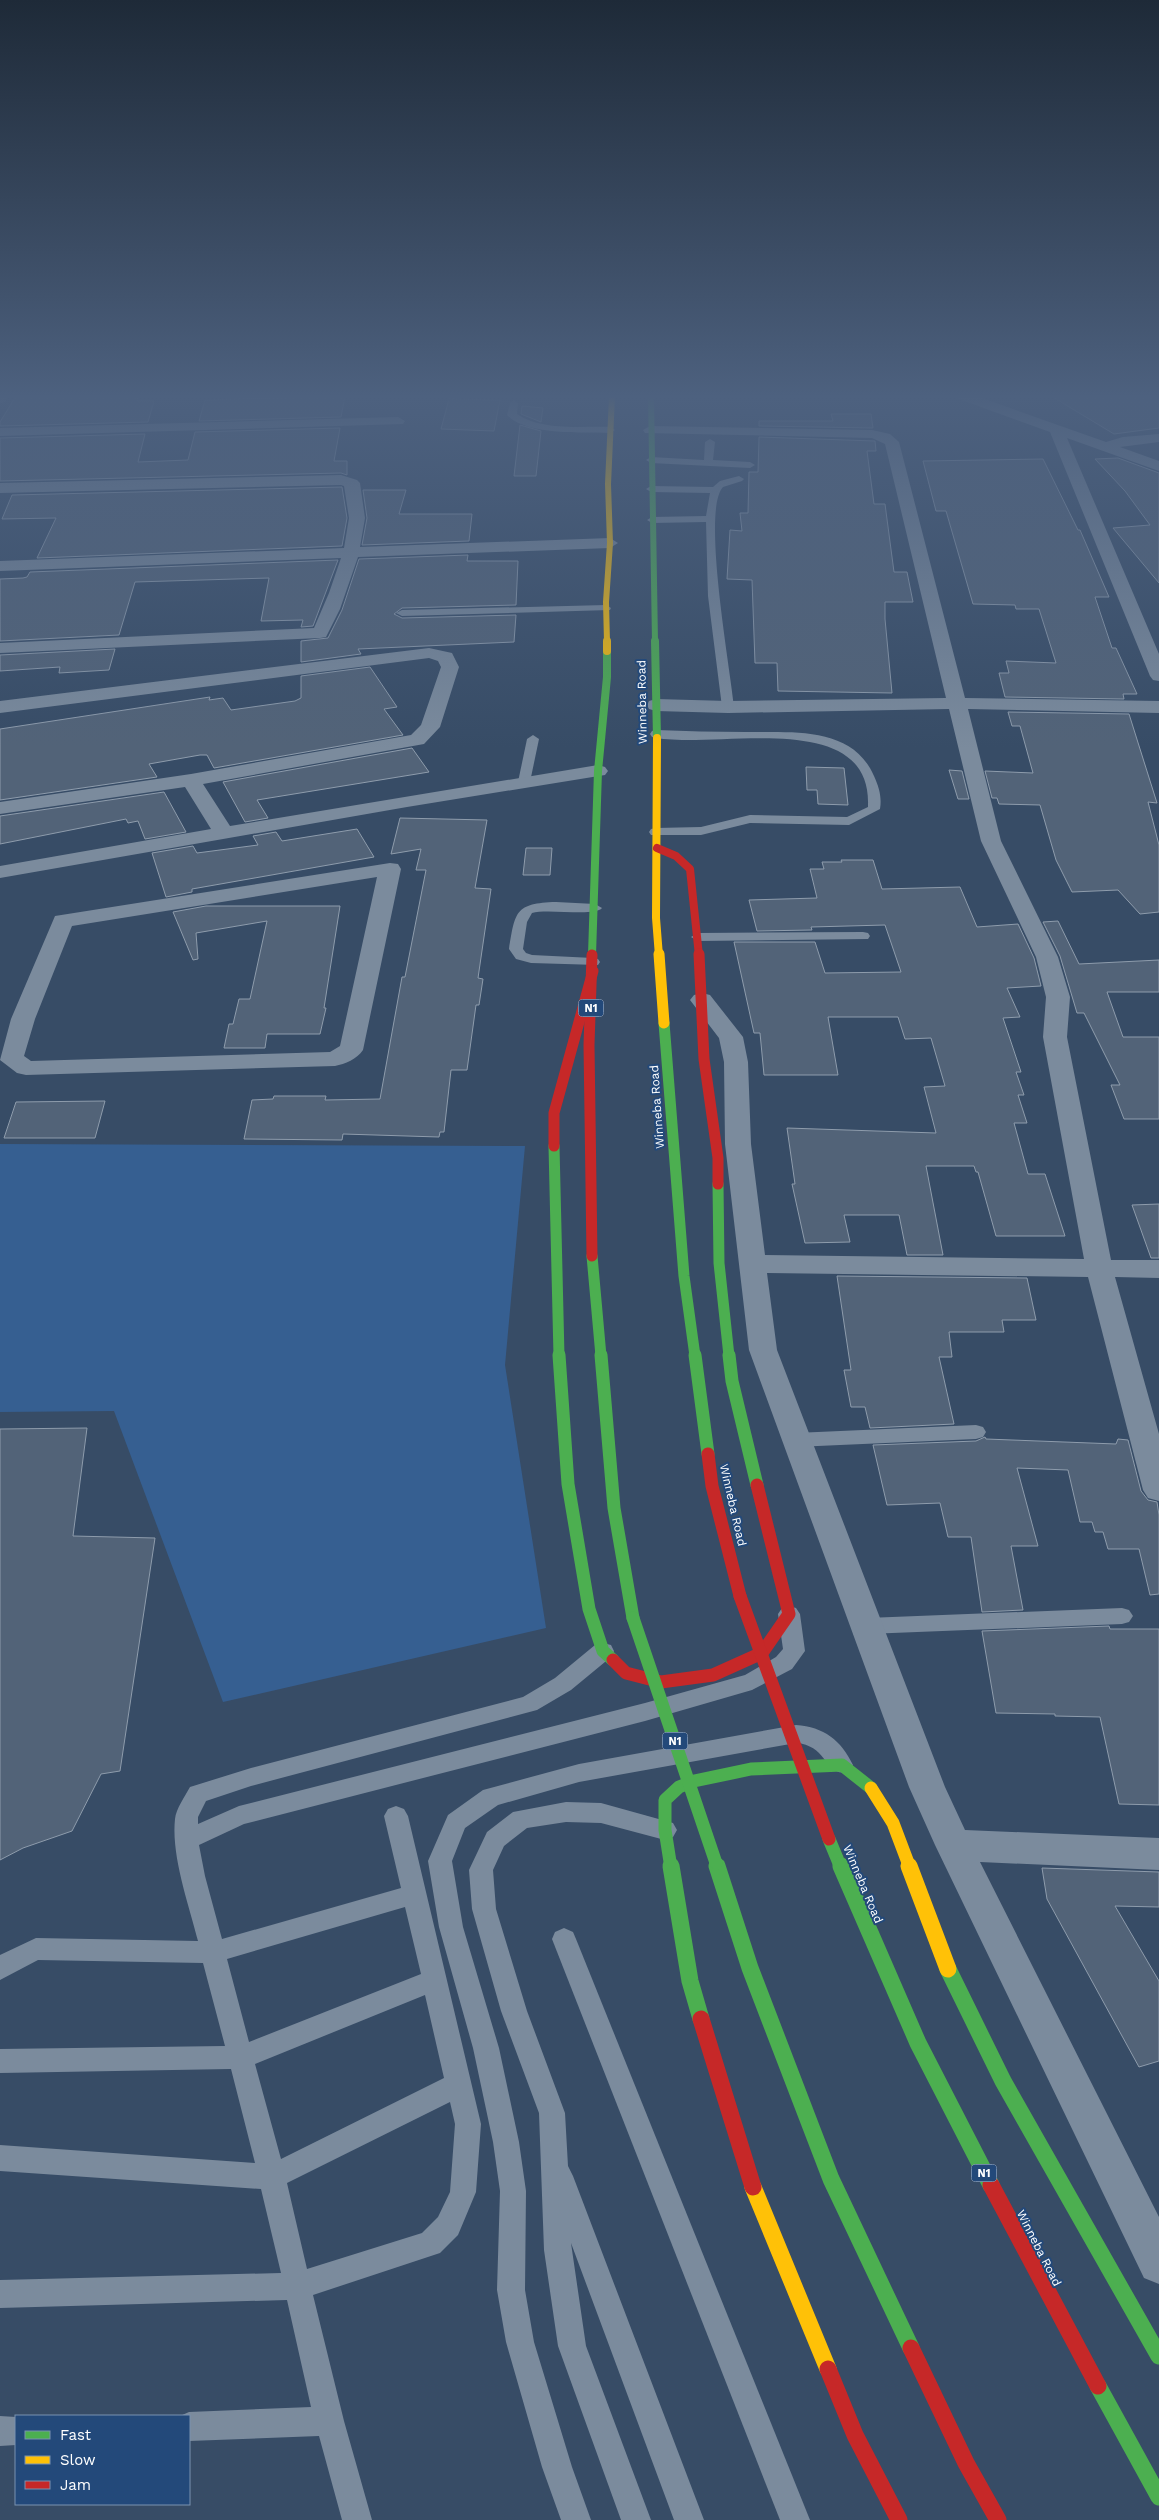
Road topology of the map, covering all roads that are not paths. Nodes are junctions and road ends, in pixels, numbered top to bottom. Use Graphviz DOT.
graph roads {
  1 [pos="356,514"];
  2 [pos="608,514"];
  3 [pos="652,514"];
  4 [pos="712,514"];
  5 [pos="910,514"];
  6 [pos="1091,514"];
  7 [pos="711,519"];
  8 [pos="652,520"];
  9 [pos="610,543"];
  10 [pos="350,552"];
  11 [pos="0,566"];
  12 [pos="522,602"];
  13 [pos="606,605"];
  14 [pos="402,613"];
  15 [pos="0,648"];
  16 [pos="1159,676"];
  17 [pos="958,703"];
  18 [pos="656,705"];
  19 [pos="0,707"];
  20 [pos="728,707"];
  21 [pos="1159,707"];
  22 [pos="656,734"];
  23 [pos="533,739"];
  24 [pos="598,771"];
  25 [pos="191,780"];
  26 [pos="524,782"];
  27 [pos="0,808"];
  28 [pos="656,832"];
  29 [pos="225,834"];
  30 [pos="657,848"];
  31 [pos="0,872"];
  32 [pos="595,908"];
  33 [pos="863,936"];
  34 [pos="698,937"];
  35 [pos="593,967"];
  36 [pos="702,1000"];
  37 [pos="0,1019"];
  38 [pos="24,1019"];
  39 [pos="753,1264"];
  40 [pos="1099,1268"];
  41 [pos="1159,1269"];
  42 [pos="976,1432"];
  43 [pos="795,1440"];
  44 [pos="1159,1490"];
  45 [pos="789,1614"];
  46 [pos="1122,1616"];
  47 [pos="867,1626"];
  48 [pos="603,1651"];
  49 [pos="842,1765"];
  50 [pos="396,1816"];
  51 [pos="665,1830"];
  52 [pos="187,1840"];
  53 [pos="953,1845"];
  54 [pos="1159,1854"];
  55 [pos="414,1894"];
  56 [pos="564,1940"];
  57 [pos="213,1952"];
  58 [pos="0,1969"];
  59 [pos="434,1980"];
  60 [pos="242,2057"];
  61 [pos="0,2061"];
  62 [pos="459,2084"];
  63 [pos="554,2157"];
  64 [pos="0,2158"];
  65 [pos="272,2177"];
  66 [pos="1159,2264"];
  67 [pos="298,2286"];
  68 [pos="0,2294"];
  69 [pos="1159,2356"];
  70 [pos="329,2421"];
  71 [pos="190,2427"];
  72 [pos="0,2431"];
  73 [pos="15,2431"];
  74 [pos="1159,2497"];
  75 [pos="357,2520"];
  76 [pos="576,2520"];
  77 [pos="636,2520"];
  78 [pos="688,2520"];
  79 [pos="795,2520"];
  80 [pos="899,2520"];
  81 [pos="998,2520"];
  1 -- 10 [label="street"];
  2 -- 9 [label="highway, N1"];
  3 -- 8 [label="highway, Winneba Road / N1"];
  4 -- 7 [label="lane"];
  5 -- 17 [label="street"];
  6 -- 16 [label="street"];
  7 -- 8 [label="lane"];
  7 -- 20 [label="lane"];
  8 -- 18 [label="highway, Winneba Road / N1"];
  9 -- 10 [label="street"];
  9 -- 13 [label="highway, N1"];
  10 -- 11 [label="street"];
  10 -- 15 [label="street"];
  12 -- 13 [label="lane"];
  13 -- 14 [label="lane"];
  13 -- 24 [label="highway, N1"];
  17 -- 20 [label="street"];
  17 -- 21 [label="street"];
  17 -- 40 [label="street"];
  18 -- 20 [label="street"];
  18 -- 22 [label="highway, Winneba Road / N1"];
  19 -- 25 [label="street"];
  22 -- 28 [label="highway, Winneba Road / N1"];
  22 -- 28 [label="lane"];
  23 -- 26 [label="lane"];
  24 -- 26 [label="street"];
  24 -- 32 [label="highway, N1"];
  25 -- 27 [label="street"];
  25 -- 29 [label="street"];
  26 -- 29 [label="street"];
  28 -- 30 [label="highway, Winneba Road / N1"];
  29 -- 31 [label="street"];
  30 -- 34 [label="highway"];
  30 -- 74 [label="highway, Winneba Road / N1, bridge"];
  32 -- 35 [label="highway, N1"];
  32 -- 35 [label="lane"];
  33 -- 34 [label="lane"];
  34 -- 36 [label="highway"];
  35 -- 48 [label="highway"];
  35 -- 81 [label="highway, N1, bridge"];
  36 -- 39 [label="street"];
  36 -- 45 [label="highway"];
  37 -- 38 [label="street"];
  38 -- 38 [label="street"];
  39 -- 40 [label="street"];
  39 -- 43 [label="street"];
  40 -- 41 [label="street"];
  40 -- 44 [label="street"];
  42 -- 43 [label="lane"];
  43 -- 47 [label="street"];
  45 -- 48 [label="highway"];
  45 -- 52 [label="lane"];
  46 -- 47 [label="lane"];
  47 -- 53 [label="street"];
  48 -- 52 [label="lane"];
  49 -- 51 [label="highway"];
  49 -- 69 [label="highway"];
  49 -- 76 [label="lane"];
  50 -- 55 [label="lane"];
  51 -- 63 [label="lane"];
  51 -- 80 [label="highway"];
  52 -- 57 [label="lane"];
  53 -- 54 [label="street"];
  53 -- 66 [label="street"];
  55 -- 57 [label="lane"];
  55 -- 59 [label="lane"];
  56 -- 79 [label="lane"];
  57 -- 58 [label="lane"];
  57 -- 60 [label="lane"];
  59 -- 60 [label="lane"];
  59 -- 62 [label="lane"];
  60 -- 61 [label="lane"];
  60 -- 65 [label="lane"];
  62 -- 65 [label="lane"];
  62 -- 67 [label="lane"];
  63 -- 77 [label="lane"];
  63 -- 78 [label="lane"];
  64 -- 65 [label="lane"];
  65 -- 67 [label="lane"];
  67 -- 68 [label="lane"];
  67 -- 70 [label="lane"];
  70 -- 71 [label="lane"];
  70 -- 75 [label="lane"];
  72 -- 73 [label="lane"];
}
